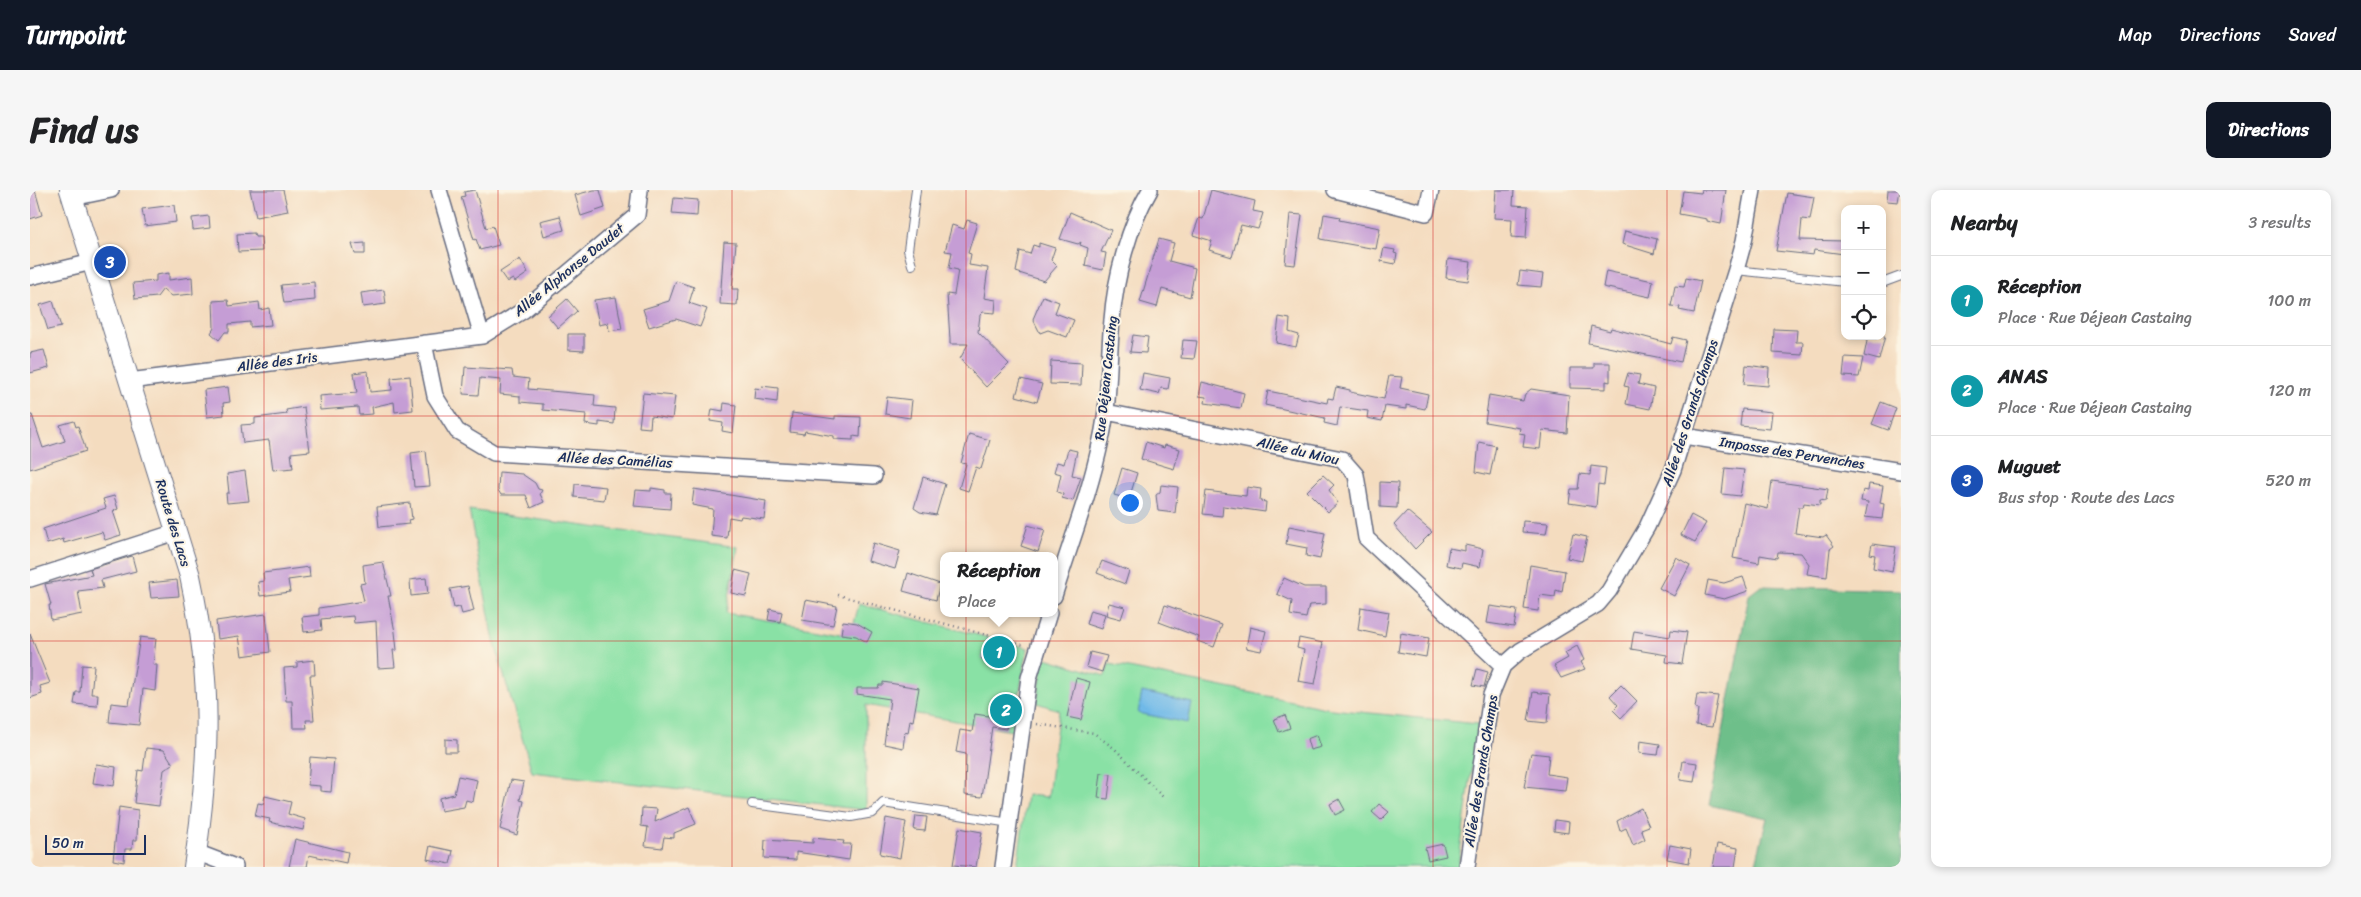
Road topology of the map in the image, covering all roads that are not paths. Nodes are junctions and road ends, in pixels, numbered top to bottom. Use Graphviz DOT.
graph roads {
  1 [pos="111,190"];
  2 [pos="439,190"];
  3 [pos="640,190"];
  4 [pos="916,190"];
  5 [pos="1150,190"];
  6 [pos="1335,190"];
  7 [pos="1431,190"];
  8 [pos="1753,190"];
  9 [pos="71,194"];
  10 [pos="92,262"];
  11 [pos="912,265"];
  12 [pos="1736,270"];
  13 [pos="1901,276"];
  14 [pos="30,277"];
  15 [pos="1841,282"];
  16 [pos="1886,282"];
  17 [pos="482,336"];
  18 [pos="424,343"];
  19 [pos="129,381"];
  20 [pos="1106,412"];
  21 [pos="1684,436"];
  22 [pos="1901,471"];
  23 [pos="874,476"];
  24 [pos="176,532"];
  25 [pos="30,580"];
  26 [pos="1058,584"];
  27 [pos="1048,617"];
  28 [pos="1503,666"];
  29 [pos="752,804"];
  30 [pos="1010,823"];
  31 [pos="195,860"];
  32 [pos="235,867"];
  33 [pos="1003,867"];
  34 [pos="1467,867"];
  1 -- 9 [label="street"];
  2 -- 17 [label="street"];
  3 -- 17 [label="street, Allée Alphonse Daudet"];
  4 -- 11 [label="lane"];
  5 -- 20 [label="street, Rue Déjean Castaing"];
  6 -- 7 [label="street"];
  8 -- 12 [label="street, Allée des Grands Champs"];
  9 -- 10 [label="main road, Route des Lacs"];
  10 -- 14 [label="street"];
  10 -- 19 [label="main road, Route des Lacs"];
  12 -- 15 [label="lane"];
  12 -- 21 [label="street, Allée des Grands Champs"];
  13 -- 16 [label="lane"];
  17 -- 18 [label="street, Allée des Iris"];
  18 -- 19 [label="street, Allée des Iris"];
  18 -- 23 [label="street, Allée des Camélias"];
  19 -- 24 [label="main road, Route des Lacs"];
  20 -- 26 [label="street, Rue Déjean Castaing"];
  20 -- 28 [label="street, Allée du Miou"];
  21 -- 22 [label="street, Impasse des Pervenches"];
  21 -- 28 [label="street, Allée des Grands Champs"];
  24 -- 25 [label="street"];
  24 -- 31 [label="main road, Route des Lacs"];
  27 -- 30 [label="street"];
  28 -- 34 [label="street, Allée des Grands Champs"];
  29 -- 30 [label="lane"];
  30 -- 33 [label="street"];
  31 -- 32 [label="street"];
}
